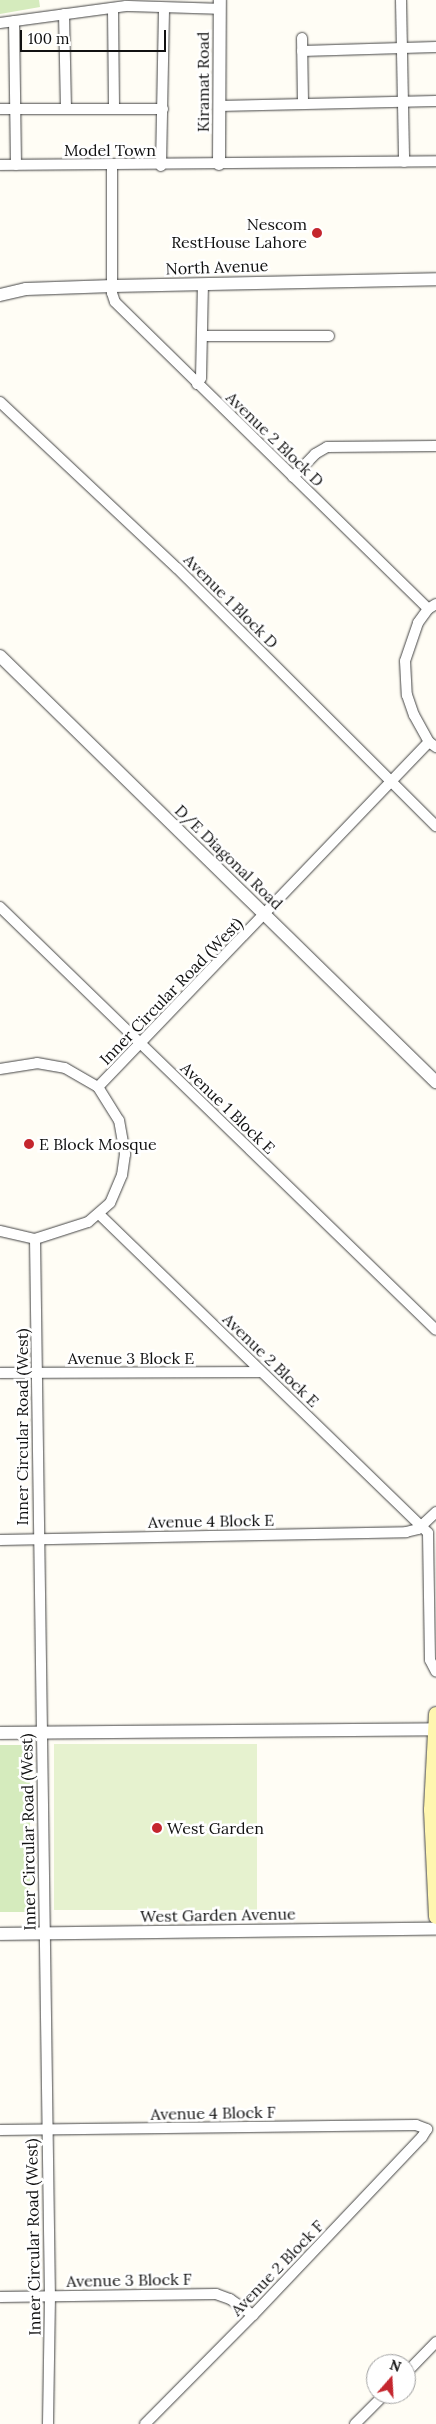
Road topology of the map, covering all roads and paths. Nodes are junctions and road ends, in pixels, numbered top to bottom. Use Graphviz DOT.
graph roads {
  1 [pos="401,0"];
  2 [pos="136,3"];
  3 [pos="220,4"];
  4 [pos="111,5"];
  5 [pos="164,8"];
  6 [pos="64,14"];
  7 [pos="14,21"];
  8 [pos="0,23"];
  9 [pos="302,38"];
  10 [pos="436,47"];
  11 [pos="402,48"];
  12 [pos="302,51"];
  13 [pos="436,100"];
  14 [pos="402,102"];
  15 [pos="303,104"];
  16 [pos="219,106"];
  17 [pos="14,108"];
  18 [pos="66,108"];
  19 [pos="0,109"];
  20 [pos="114,109"];
  21 [pos="164,109"];
  22 [pos="436,161"];
  23 [pos="404,162"];
  24 [pos="219,164"];
  25 [pos="0,165"];
  26 [pos="16,165"];
  27 [pos="112,166"];
  28 [pos="161,166"];
  29 [pos="436,279"];
  30 [pos="202,284"];
  31 [pos="112,286"];
  32 [pos="0,295"];
  33 [pos="202,336"];
  34 [pos="329,336"];
  35 [pos="197,384"];
  36 [pos="0,402"];
  37 [pos="436,446"];
  38 [pos="293,477"];
  39 [pos="432,607"];
  40 [pos="0,656"];
  41 [pos="433,744"];
  42 [pos="391,781"];
  43 [pos="436,826"];
  44 [pos="0,906"];
  45 [pos="266,916"];
  46 [pos="141,1045"];
  47 [pos="0,1069"];
  48 [pos="436,1082"];
  49 [pos="98,1087"];
  50 [pos="100,1215"];
  51 [pos="0,1231"];
  52 [pos="35,1239"];
  53 [pos="436,1330"];
  54 [pos="261,1372"];
  55 [pos="0,1373"];
  56 [pos="38,1374"];
  57 [pos="436,1512"];
  58 [pos="422,1526"];
  59 [pos="0,1540"];
  60 [pos="38,1540"];
  61 [pos="436,1672"];
  62 [pos="436,1714"];
  63 [pos="435,1729"];
  64 [pos="0,1733"];
  65 [pos="42,1733"];
  66 [pos="436,1918"];
  67 [pos="436,1929"];
  68 [pos="44,1933"];
  69 [pos="0,1934"];
  70 [pos="431,2128"];
  71 [pos="0,2130"];
  72 [pos="46,2130"];
  73 [pos="0,2296"];
  74 [pos="50,2296"];
  75 [pos="253,2315"];
  76 [pos="436,2342"];
  77 [pos="416,2363"];
  78 [pos="375,2404"];
  79 [pos="48,2424"];
  80 [pos="145,2424"];
  81 [pos="355,2424"];
  1 -- 11 [label="street"];
  2 -- 4 [label="street"];
  2 -- 5 [label="street"];
  3 -- 5 [label="street"];
  3 -- 16 [label="street, Kiramat Road"];
  4 -- 6 [label="street"];
  4 -- 20 [label="street"];
  5 -- 21 [label="street"];
  6 -- 7 [label="street"];
  6 -- 18 [label="street"];
  7 -- 8 [label="street"];
  7 -- 17 [label="street"];
  9 -- 12 [label="street"];
  10 -- 11 [label="street"];
  11 -- 12 [label="street"];
  11 -- 14 [label="street"];
  12 -- 15 [label="street"];
  13 -- 14 [label="street"];
  14 -- 15 [label="street"];
  14 -- 23 [label="street"];
  15 -- 16 [label="street"];
  16 -- 24 [label="street, Kiramat Road"];
  17 -- 18 [label="street"];
  17 -- 19 [label="street"];
  17 -- 26 [label="street"];
  18 -- 20 [label="street"];
  20 -- 21 [label="street"];
  21 -- 28 [label="street"];
  22 -- 23 [label="street, Model Town"];
  23 -- 24 [label="street, Model Town"];
  24 -- 28 [label="street, Model Town"];
  25 -- 26 [label="street, Model Town"];
  26 -- 27 [label="street, Model Town"];
  27 -- 28 [label="street, Model Town"];
  27 -- 31 [label="street"];
  29 -- 30 [label="street, North Avenue"];
  30 -- 31 [label="street, North Avenue"];
  30 -- 33 [label="street"];
  31 -- 32 [label="street, North Avenue"];
  31 -- 35 [label="street, Avenue 2 Block D"];
  33 -- 34 [label="street"];
  33 -- 35 [label="street"];
  35 -- 38 [label="street, Avenue 2 Block D"];
  36 -- 42 [label="street, Avenue 1 Block D"];
  37 -- 38 [label="street"];
  38 -- 39 [label="street, Avenue 2 Block D"];
  39 -- 41 [label="street"];
  40 -- 45 [label="street, D/E Diagonal Road"];
  41 -- 42 [label="street, Inner Circular Road (West)"];
  42 -- 43 [label="street, Avenue 1 Block D"];
  42 -- 45 [label="street, Inner Circular Road (West)"];
  44 -- 46 [label="street, Avenue 1 Block E"];
  45 -- 46 [label="street, Inner Circular Road (West)"];
  45 -- 48 [label="street, D/E Diagonal Road"];
  46 -- 49 [label="street, Inner Circular Road (West)"];
  46 -- 53 [label="street, Avenue 1 Block E"];
  47 -- 49 [label="street"];
  49 -- 50 [label="street"];
  50 -- 52 [label="street"];
  50 -- 54 [label="street, Avenue 2 Block E"];
  51 -- 52 [label="street"];
  52 -- 56 [label="street, Inner Circular Road (West)"];
  54 -- 56 [label="street, Avenue 3 Block E"];
  54 -- 58 [label="street, Avenue 2 Block E"];
  55 -- 56 [label="street, Avenue 3 Block E"];
  56 -- 60 [label="street, Inner Circular Road (West)"];
  57 -- 58 [label="street"];
  58 -- 60 [label="street, Avenue 4 Block E"];
  58 -- 61 [label="street"];
  59 -- 60 [label="street, Avenue 4 Block E"];
  60 -- 65 [label="street, Inner Circular Road (West)"];
  62 -- 63 [label="main road"];
  63 -- 65 [label="street"];
  63 -- 66 [label="main road"];
  64 -- 65 [label="street"];
  65 -- 68 [label="street, Inner Circular Road (West)"];
  67 -- 68 [label="street, West Garden Avenue"];
  68 -- 69 [label="street, West Garden Avenue"];
  68 -- 72 [label="street, Inner Circular Road (West)"];
  70 -- 72 [label="street, Avenue 4 Block F"];
  70 -- 75 [label="street, Avenue 2 Block F"];
  71 -- 72 [label="street, Avenue 4 Block F"];
  72 -- 74 [label="street, Inner Circular Road (West)"];
  73 -- 74 [label="street, Avenue 3 Block F"];
  74 -- 75 [label="street, Avenue 3 Block F"];
  74 -- 79 [label="street, Inner Circular Road (West)"];
  75 -- 80 [label="street, Avenue 2 Block F"];
  76 -- 77 [label="street"];
  78 -- 81 [label="street"];
}
